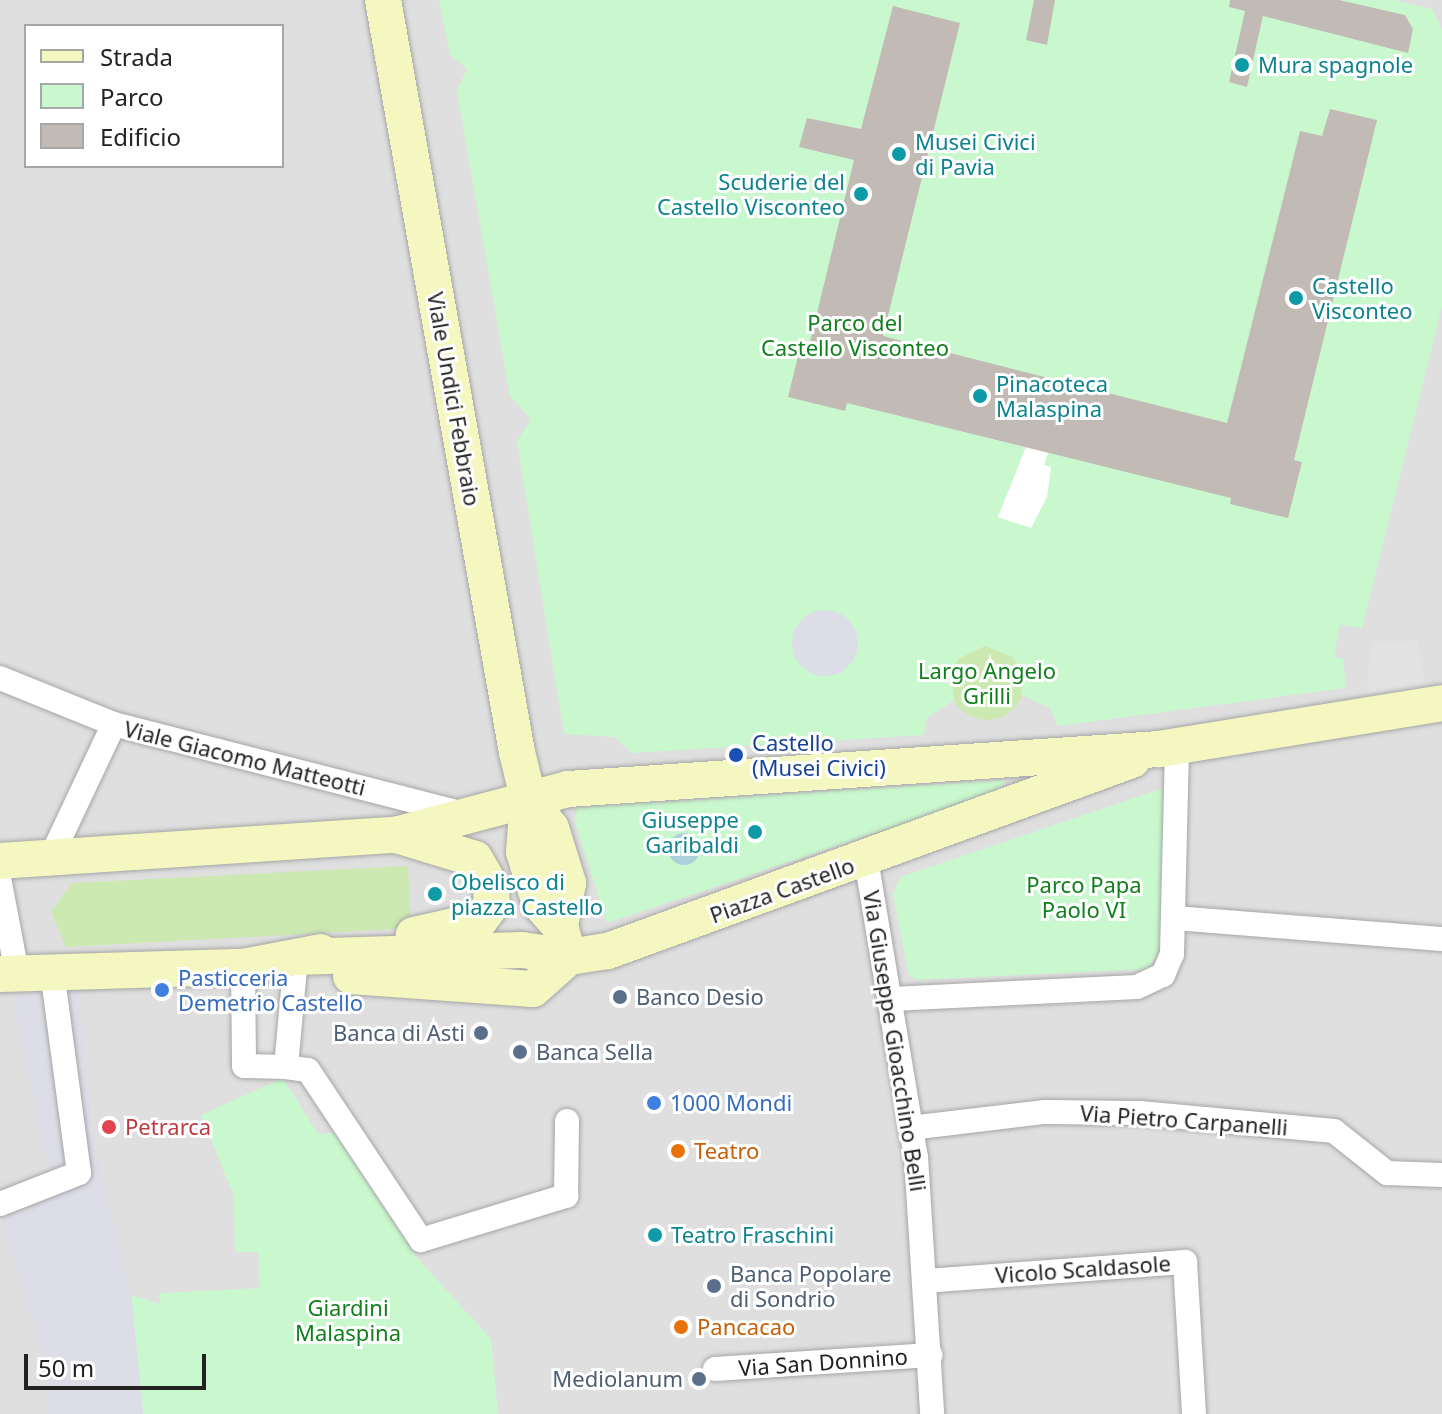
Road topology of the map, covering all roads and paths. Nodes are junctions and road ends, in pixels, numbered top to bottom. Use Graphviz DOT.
graph roads {
  1 [pos="383,0"];
  2 [pos="0,678"];
  3 [pos="1442,703"];
  4 [pos="114,724"];
  5 [pos="1168,747"];
  6 [pos="1020,758"];
  7 [pos="528,798"];
  8 [pos="1024,804"];
  9 [pos="470,816"];
  10 [pos="395,835"];
  11 [pos="51,857"];
  12 [pos="866,859"];
  13 [pos="0,861"];
  14 [pos="0,883"];
  15 [pos="1174,918"];
  16 [pos="1442,939"];
  17 [pos="565,942"];
  18 [pos="296,957"];
  19 [pos="243,967"];
  20 [pos="23,972"];
  21 [pos="892,999"];
  22 [pos="286,1067"];
  23 [pos="567,1121"];
  24 [pos="910,1128"];
  25 [pos="1442,1175"];
  26 [pos="0,1204"];
  27 [pos="925,1281"];
  28 [pos="931,1355"];
  29 [pos="715,1369"];
  30 [pos="932,1414"];
  31 [pos="1194,1414"];
  1 -- 7 [label="street, Viale Undici Febbraio"];
  2 -- 4 [label="street"];
  3 -- 5 [label="street, Piazza Castello"];
  4 -- 9 [label="street, Viale Giacomo Matteotti"];
  4 -- 11 [label="street, Viale Giacomo Matteotti"];
  5 -- 6 [label="street, Piazza Castello"];
  5 -- 8 [label="street, Piazza Castello"];
  5 -- 15 [label="street"];
  6 -- 7 [label="street, Piazza Castello"];
  6 -- 8 [label="street"];
  7 -- 9 [label="street"];
  7 -- 17 [label="street"];
  8 -- 12 [label="street, Piazza Castello"];
  9 -- 10 [label="street"];
  10 -- 11 [label="street"];
  10 -- 18 [label="street"];
  11 -- 13 [label="street"];
  12 -- 17 [label="street, Piazza Castello"];
  12 -- 21 [label="street, Via Giuseppe Gioacchino Belli"];
  14 -- 20 [label="street"];
  15 -- 16 [label="street"];
  15 -- 21 [label="street"];
  17 -- 18 [label="street"];
  18 -- 19 [label="street"];
  18 -- 22 [label="street"];
  19 -- 20 [label="street"];
  19 -- 22 [label="street"];
  20 -- 26 [label="street"];
  21 -- 24 [label="street, Via Giuseppe Gioacchino Belli"];
  22 -- 23 [label="street"];
  24 -- 25 [label="street, Via Pietro Carpanelli"];
  24 -- 27 [label="street, Via Giuseppe Gioacchino Belli"];
  27 -- 28 [label="street, Via Giuseppe Gioacchino Belli"];
  27 -- 31 [label="street, Vicolo Scaldasole"];
  28 -- 29 [label="street, Via San Donnino"];
  28 -- 30 [label="street, Via Giuseppe Gioacchino Belli"];
}
